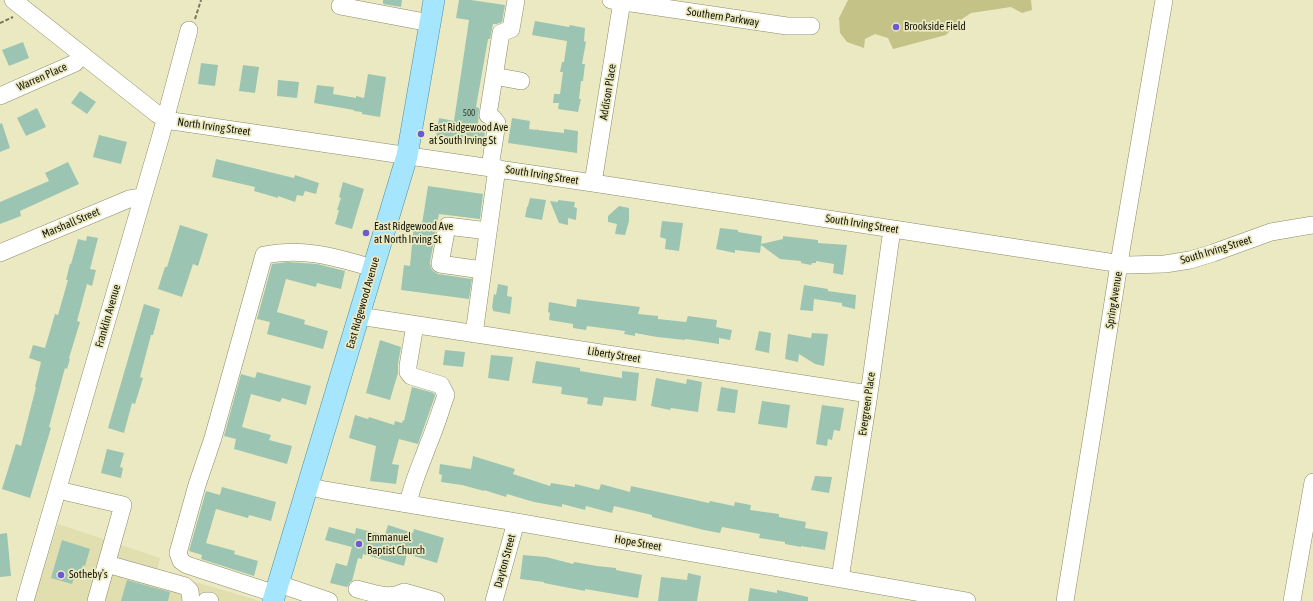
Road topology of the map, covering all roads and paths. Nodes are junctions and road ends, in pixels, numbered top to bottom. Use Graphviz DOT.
graph roads {
  1 [pos="201,0"];
  2 [pos="434,0"];
  3 [pos="516,0"];
  4 [pos="1164,0"];
  5 [pos="617,1"];
  6 [pos="340,6"];
  7 [pos="14,8"];
  8 [pos="0,22"];
  9 [pos="430,23"];
  10 [pos="811,26"];
  11 [pos="189,30"];
  12 [pos="81,55"];
  13 [pos="494,76"];
  14 [pos="521,81"];
  15 [pos="0,96"];
  16 [pos="165,119"];
  17 [pos="407,156"];
  18 [pos="493,168"];
  19 [pos="593,182"];
  20 [pos="142,197"];
  21 [pos="1313,225"];
  22 [pos="892,229"];
  23 [pos="488,231"];
  24 [pos="0,253"];
  25 [pos="1119,264"];
  26 [pos="373,268"];
  27 [pos="482,270"];
  28 [pos="359,316"];
  29 [pos="415,325"];
  30 [pos="474,334"];
  31 [pos="869,394"];
  32 [pos="1313,482"];
  33 [pos="308,486"];
  34 [pos="58,490"];
  35 [pos="408,504"];
  36 [pos="516,522"];
  37 [pos="106,564"];
  38 [pos="840,579"];
  39 [pos="357,589"];
  40 [pos="276,593"];
  41 [pos="26,601"];
  42 [pos="96,601"];
  43 [pos="191,601"];
  44 [pos="206,601"];
  45 [pos="210,601"];
  46 [pos="329,601"];
  47 [pos="436,601"];
  48 [pos="494,601"];
  49 [pos="967,601"];
  50 [pos="1065,601"];
  51 [pos="1292,601"];
  1 -- 11 [label="path"];
  2 -- 9 [label="main road, East Ridgewood Avenue"];
  3 -- 13 [label="street"];
  4 -- 25 [label="street, Spring Avenue"];
  5 -- 10 [label="street, Southern Parkway"];
  5 -- 19 [label="street, Addison Place"];
  6 -- 9 [label="street"];
  7 -- 8 [label="path"];
  7 -- 12 [label="street, North Irving Street"];
  9 -- 17 [label="main road, East Ridgewood Avenue"];
  11 -- 16 [label="street, Franklin Avenue"];
  12 -- 15 [label="street, Warren Place"];
  12 -- 16 [label="street, North Irving Street"];
  13 -- 14 [label="street"];
  13 -- 18 [label="street"];
  16 -- 17 [label="street, North Irving Street"];
  16 -- 20 [label="street, Franklin Avenue"];
  17 -- 18 [label="street, South Irving Street"];
  17 -- 26 [label="main road, East Ridgewood Avenue"];
  18 -- 19 [label="street, South Irving Street"];
  18 -- 23 [label="street"];
  19 -- 22 [label="street, South Irving Street"];
  20 -- 24 [label="street, Marshall Street"];
  20 -- 34 [label="street, Franklin Avenue"];
  21 -- 25 [label="street, South Irving Street"];
  22 -- 25 [label="street, South Irving Street"];
  22 -- 31 [label="street, Evergreen Place"];
  23 -- 27 [label="street"];
  23 -- 27 [label="street"];
  25 -- 50 [label="street, Spring Avenue"];
  26 -- 28 [label="main road, East Ridgewood Avenue"];
  26 -- 40 [label="street"];
  27 -- 30 [label="street"];
  28 -- 29 [label="street, Liberty Street"];
  28 -- 33 [label="main road, East Ridgewood Avenue"];
  29 -- 30 [label="street, Liberty Street"];
  29 -- 35 [label="street"];
  30 -- 31 [label="street, Liberty Street"];
  31 -- 38 [label="street, Evergreen Place"];
  32 -- 51 [label="street"];
  33 -- 35 [label="street, Hope Street"];
  33 -- 40 [label="main road, East Ridgewood Avenue"];
  34 -- 37 [label="street"];
  34 -- 41 [label="street, Franklin Avenue"];
  35 -- 36 [label="street, Hope Street"];
  36 -- 38 [label="street, Hope Street"];
  36 -- 48 [label="street, Dayton Street"];
  37 -- 42 [label="street"];
  37 -- 43 [label="street"];
  38 -- 49 [label="street, Hope Street"];
  39 -- 47 [label="street"];
  40 -- 46 [label="street"];
  44 -- 45 [label="street"];
}
